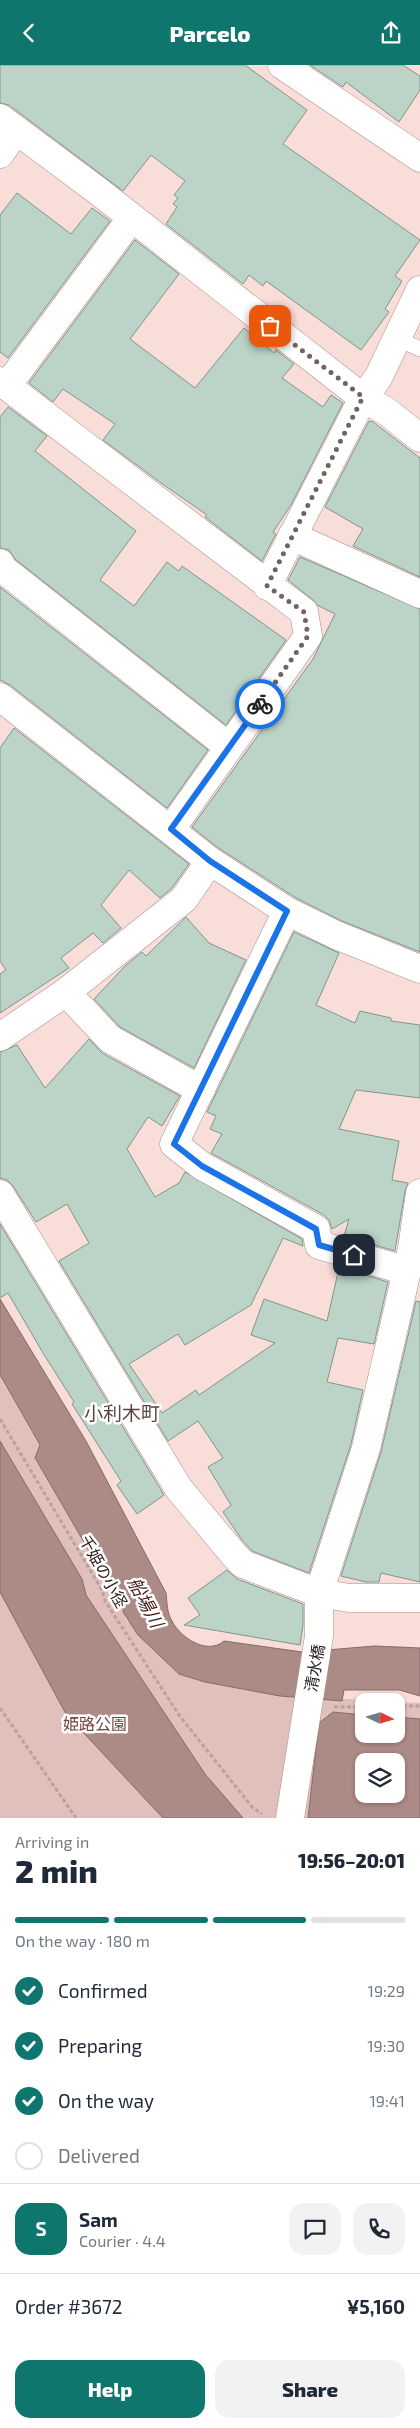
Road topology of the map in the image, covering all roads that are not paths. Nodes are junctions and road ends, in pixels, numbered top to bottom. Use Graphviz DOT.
graph roads {
  1 [pos="282,65"];
  2 [pos="8,124"];
  3 [pos="0,154"];
  4 [pos="420,158"];
  5 [pos="132,219"];
  6 [pos="420,290"];
  7 [pos="409,344"];
  8 [pos="3,383"];
  9 [pos="363,397"];
  10 [pos="420,438"];
  11 [pos="292,536"];
  12 [pos="0,563"];
  13 [pos="267,586"];
  14 [pos="420,594"];
  15 [pos="0,697"];
  16 [pos="229,747"];
  17 [pos="171,829"];
  18 [pos="210,861"];
  19 [pos="287,911"];
  20 [pos="420,969"];
  21 [pos="66,992"];
  22 [pos="0,1037"];
  23 [pos="200,1091"];
  24 [pos="420,1193"];
  25 [pos="0,1194"];
  26 [pos="413,1257"];
  27 [pos="319,1593"];
  28 [pos="420,1597"];
  29 [pos="277,1817"];
  1 -- 4 [label="street"];
  2 -- 3 [label="street"];
  2 -- 5 [label="street"];
  5 -- 8 [label="street"];
  5 -- 9 [label="street"];
  6 -- 7 [label="street"];
  7 -- 9 [label="street"];
  8 -- 13 [label="street"];
  9 -- 10 [label="street"];
  9 -- 11 [label="street"];
  11 -- 13 [label="street"];
  11 -- 14 [label="street"];
  12 -- 16 [label="street"];
  13 -- 16 [label="street"];
  15 -- 17 [label="street"];
  16 -- 17 [label="street"];
  17 -- 18 [label="street"];
  18 -- 19 [label="street"];
  18 -- 21 [label="street"];
  19 -- 20 [label="street"];
  19 -- 23 [label="street"];
  21 -- 22 [label="street"];
  21 -- 23 [label="street"];
  23 -- 26 [label="street"];
  24 -- 26 [label="street, 清水橋"];
  25 -- 27 [label="street"];
  26 -- 27 [label="street, 清水橋"];
  27 -- 28 [label="street"];
  27 -- 29 [label="street, 清水橋"];
}
